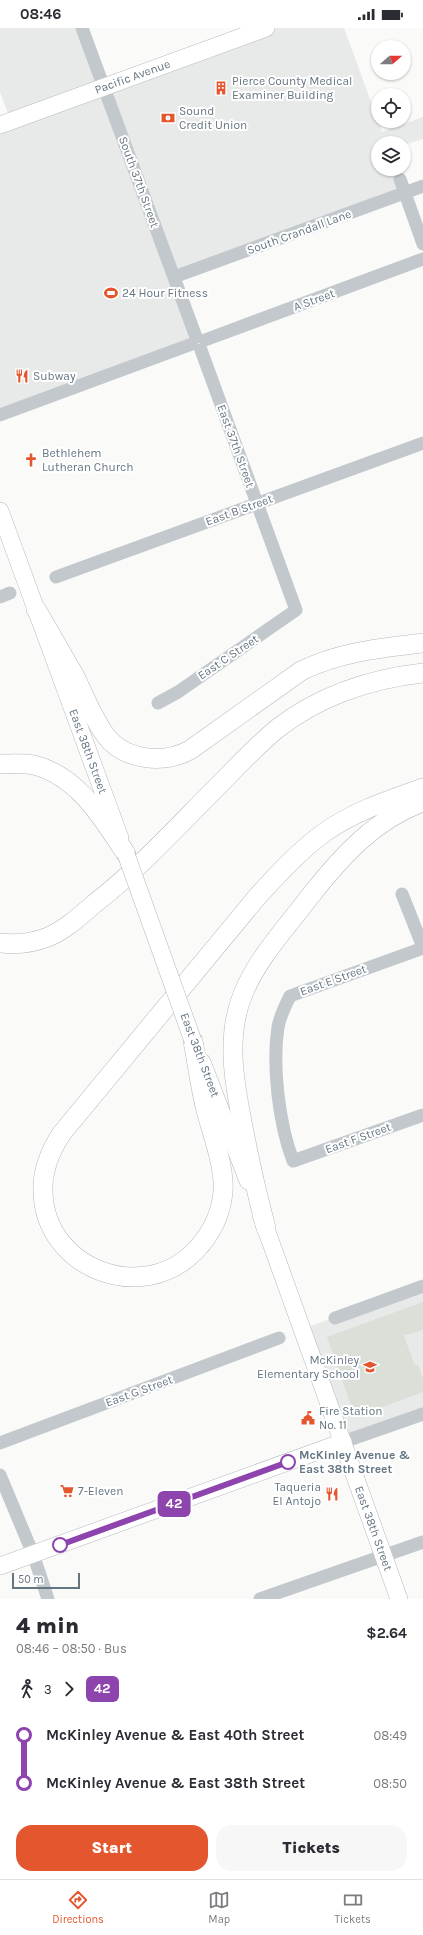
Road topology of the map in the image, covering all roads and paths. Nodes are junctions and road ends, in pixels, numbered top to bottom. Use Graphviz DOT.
graph roads {
  1 [pos="82,28"];
  2 [pos="266,28"];
  3 [pos="104,86"];
  4 [pos="0,125"];
  5 [pos="400,179"];
  6 [pos="423,186"];
  7 [pos="405,193"];
  8 [pos="423,244"];
  9 [pos="423,259"];
  10 [pos="174,277"];
  11 [pos="198,343"];
  12 [pos="0,415"];
  13 [pos="423,443"];
  14 [pos="257,504"];
  15 [pos="0,511"];
  16 [pos="56,577"];
  17 [pos="36,609"];
  18 [pos="296,610"];
  19 [pos="423,643"];
  20 [pos="423,673"];
  21 [pos="158,703"];
  22 [pos="0,764"];
  23 [pos="423,788"];
  24 [pos="423,802"];
  25 [pos="126,854"];
  26 [pos="402,894"];
  27 [pos="0,943"];
  28 [pos="423,948"];
  29 [pos="193,1041"];
  30 [pos="423,1115"];
  31 [pos="293,1161"];
  32 [pos="266,1228"];
  33 [pos="423,1286"];
  34 [pos="335,1318"];
  35 [pos="279,1338"];
  36 [pos="423,1414"];
  37 [pos="343,1442"];
  38 [pos="0,1443"];
  39 [pos="0,1475"];
  40 [pos="423,1542"];
  41 [pos="33,1554"];
  42 [pos="384,1556"];
  43 [pos="0,1566"];
  44 [pos="48,1599"];
  45 [pos="260,1599"];
  46 [pos="399,1599"];
  1 -- 3 [label="street, South 37th Street"];
  2 -- 3 [label="main road, Pacific Avenue"];
  3 -- 4 [label="main road, Pacific Avenue"];
  3 -- 10 [label="street, South 37th Street"];
  5 -- 7 [label="street"];
  6 -- 7 [label="street, South Crandall Lane"];
  7 -- 8 [label="street"];
  7 -- 10 [label="street, South Crandall Lane"];
  9 -- 11 [label="street, A Street"];
  10 -- 11 [label="street, South 37th Street"];
  11 -- 12 [label="street, A Street"];
  11 -- 14 [label="street, East 37th Street"];
  13 -- 14 [label="street, East B Street"];
  14 -- 16 [label="street, East B Street"];
  14 -- 18 [label="street, East 37th Street"];
  15 -- 17 [label="main road, East 38th Street"];
  17 -- 19 [label="highway"];
  17 -- 25 [label="main road, East 38th Street"];
  18 -- 21 [label="street, East C Street"];
  20 -- 27 [label="highway"];
  22 -- 25 [label="highway"];
  23 -- 29 [label="highway"];
  24 -- 32 [label="highway"];
  25 -- 29 [label="main road, East 38th Street, bridge"];
  26 -- 28 [label="street"];
  28 -- 31 [label="street, East E Street"];
  29 -- 32 [label="main road, East 38th Street"];
  30 -- 31 [label="street, East F Street"];
  32 -- 37 [label="main road, East 38th Street"];
  33 -- 34 [label="street"];
  35 -- 38 [label="street, East G Street"];
  36 -- 37 [label="street"];
  37 -- 41 [label="main road"];
  37 -- 42 [label="main road, East 38th Street"];
  39 -- 41 [label="street"];
  40 -- 42 [label="street"];
  41 -- 43 [label="main road"];
  41 -- 44 [label="street"];
  42 -- 45 [label="street"];
  42 -- 46 [label="main road, East 38th Street"];
}
